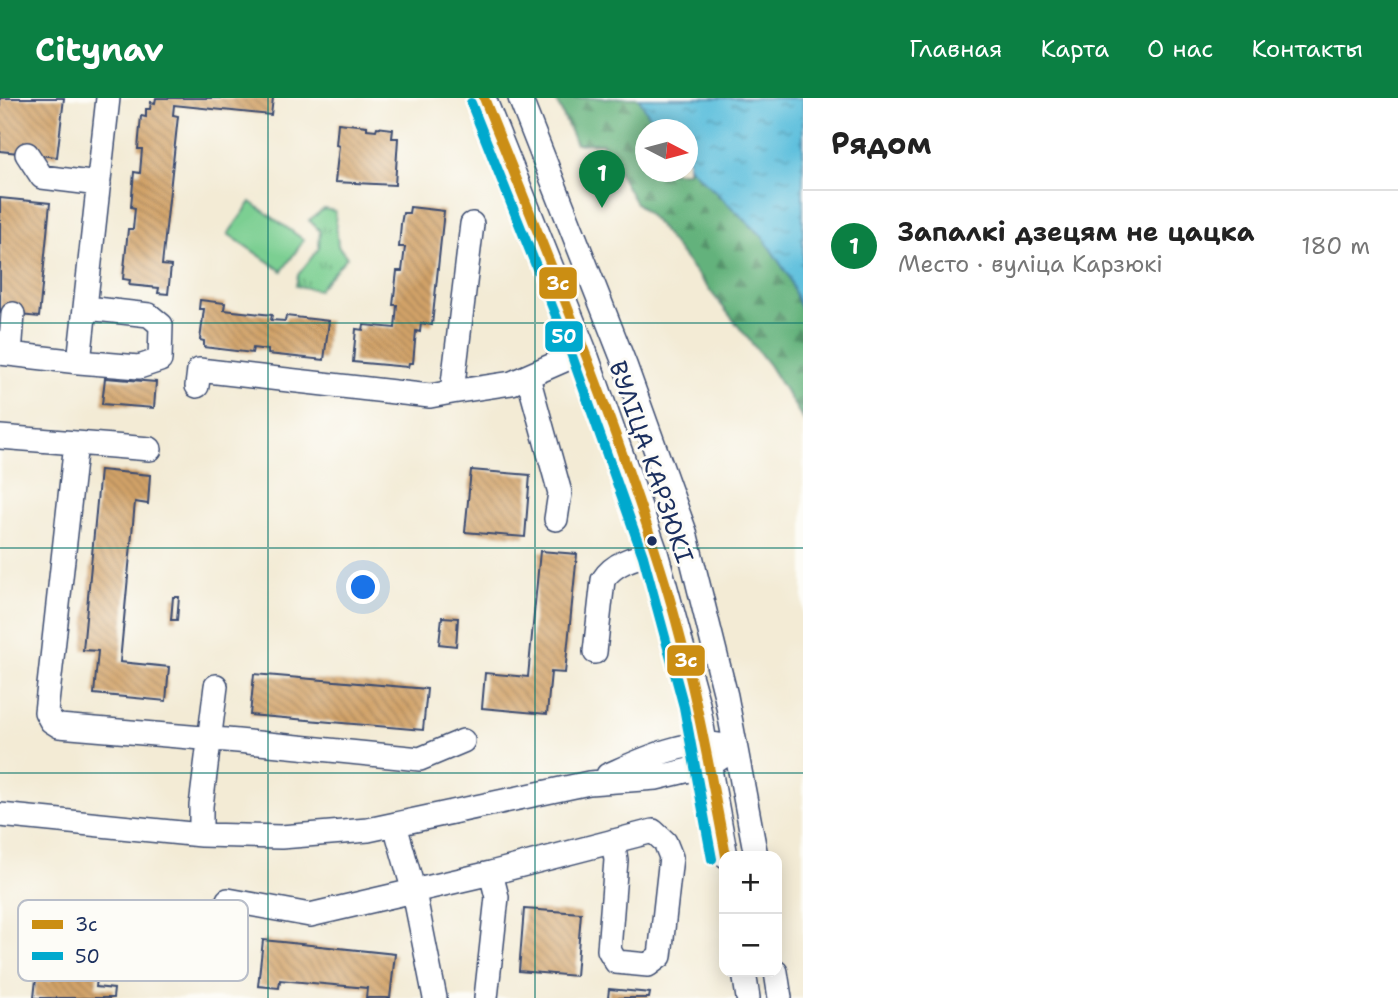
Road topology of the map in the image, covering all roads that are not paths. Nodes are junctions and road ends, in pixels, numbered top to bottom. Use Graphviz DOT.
graph roads {
  1 [pos="108,98"];
  2 [pos="484,98"];
  3 [pos="520,98"];
  4 [pos="27,154"];
  5 [pos="99,184"];
  6 [pos="472,224"];
  7 [pos="87,308"];
  8 [pos="13,314"];
  9 [pos="585,351"];
  10 [pos="5,354"];
  11 [pos="79,362"];
  12 [pos="528,377"];
  13 [pos="197,386"];
  14 [pos="452,392"];
  15 [pos="0,437"];
  16 [pos="76,443"];
  17 [pos="150,449"];
  18 [pos="556,519"];
  19 [pos="656,552"];
  20 [pos="594,652"];
  21 [pos="216,686"];
  22 [pos="210,739"];
  23 [pos="463,741"];
  24 [pos="736,747"];
  25 [pos="707,753"];
  26 [pos="0,815"];
  27 [pos="395,825"];
  28 [pos="201,835"];
  29 [pos="613,841"];
  30 [pos="725,851"];
  31 [pos="755,851"];
  32 [pos="491,873"];
  33 [pos="414,892"];
  34 [pos="248,904"];
  35 [pos="745,977"];
  36 [pos="777,977"];
  37 [pos="435,998"];
  38 [pos="486,998"];
  39 [pos="748,998"];
  40 [pos="780,998"];
  1 -- 5 [label="street"];
  2 -- 9 [label="street, ВУЛІЦА КАРЗЮКІ"];
  3 -- 24 [label="street, ВУЛІЦА КАРЗЮКІ"];
  4 -- 5 [label="street"];
  5 -- 7 [label="street"];
  6 -- 14 [label="street"];
  7 -- 11 [label="street"];
  7 -- 11 [label="street"];
  8 -- 10 [label="street"];
  9 -- 12 [label="street"];
  9 -- 19 [label="street, ВУЛІЦА КАРЗЮКІ"];
  10 -- 11 [label="street"];
  12 -- 14 [label="street"];
  12 -- 18 [label="street"];
  13 -- 14 [label="street"];
  15 -- 16 [label="street"];
  16 -- 17 [label="street"];
  16 -- 22 [label="street"];
  19 -- 20 [label="street"];
  19 -- 25 [label="street, ВУЛІЦА КАРЗЮКІ"];
  21 -- 22 [label="street"];
  22 -- 23 [label="street"];
  22 -- 28 [label="street"];
  24 -- 25 [label="street"];
  24 -- 31 [label="street, ВУЛІЦА КАРЗЮКІ"];
  25 -- 27 [label="street"];
  25 -- 30 [label="street, ВУЛІЦА КАРЗЮКІ"];
  26 -- 28 [label="street"];
  27 -- 28 [label="street"];
  27 -- 33 [label="street"];
  29 -- 29 [label="street"];
  29 -- 32 [label="street"];
  32 -- 33 [label="street"];
  32 -- 38 [label="street"];
  33 -- 34 [label="street"];
  33 -- 37 [label="street"];
  35 -- 39 [label="street"];
  36 -- 40 [label="street"];
}
